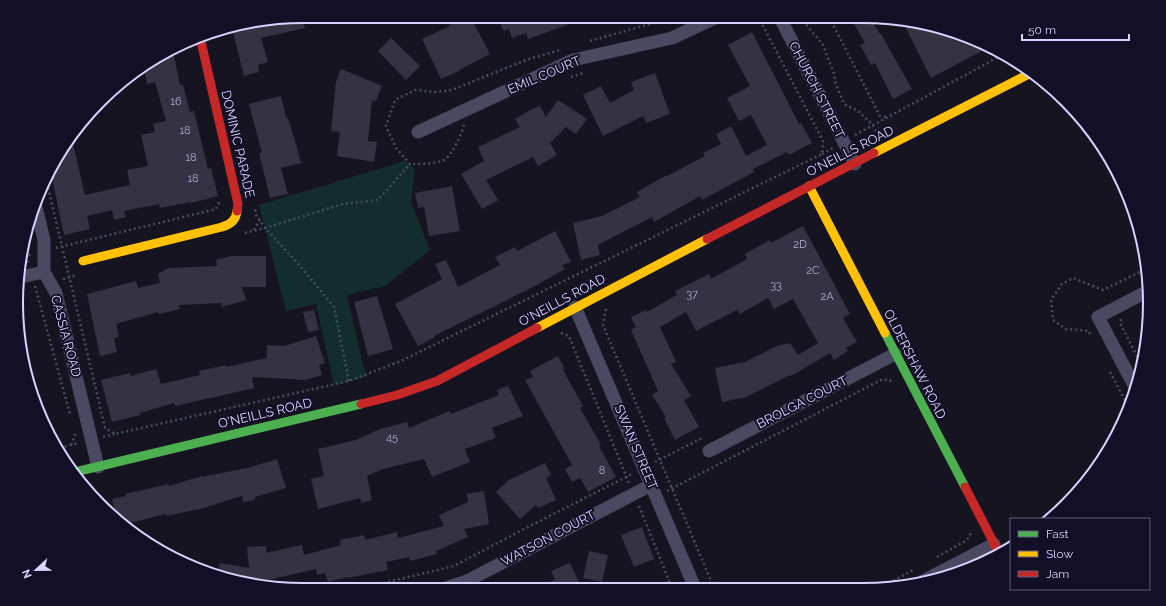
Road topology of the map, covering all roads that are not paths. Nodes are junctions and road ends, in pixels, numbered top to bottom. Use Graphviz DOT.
graph roads {
  1 [pos="704,23"];
  2 [pos="783,23"];
  3 [pos="201,42"];
  4 [pos="1026,76"];
  5 [pos="418,132"];
  6 [pos="855,164"];
  7 [pos="809,186"];
  8 [pos="38,214"];
  9 [pos="83,261"];
  10 [pos="47,277"];
  11 [pos="26,281"];
  12 [pos="1142,294"];
  13 [pos="576,307"];
  14 [pos="895,354"];
  15 [pos="1131,380"];
  16 [pos="709,451"];
  17 [pos="98,467"];
  18 [pos="79,471"];
  19 [pos="654,490"];
  20 [pos="997,549"];
  21 [pos="992,551"];
  22 [pos="960,566"];
  23 [pos="461,583"];
  24 [pos="693,583"];
  1 -- 5 [label="street, EMIL COURT"];
  2 -- 6 [label="street, CHURCH STREET"];
  3 -- 9 [label="street, DOMINIC PARADE"];
  4 -- 6 [label="street, O'NEILLS ROAD"];
  6 -- 7 [label="street, O'NEILLS ROAD"];
  7 -- 13 [label="street, O'NEILLS ROAD"];
  7 -- 14 [label="street, OLDERSHAW ROAD"];
  8 -- 10 [label="street, CASSIA ROAD"];
  10 -- 11 [label="street"];
  10 -- 17 [label="street, CASSIA ROAD"];
  12 -- 15 [label="street"];
  13 -- 17 [label="street, O'NEILLS ROAD"];
  13 -- 19 [label="street, SWAN STREET"];
  14 -- 16 [label="street, BROLGA COURT"];
  14 -- 20 [label="street, OLDERSHAW ROAD"];
  17 -- 18 [label="street, O'NEILLS ROAD"];
  19 -- 23 [label="street, WATSON COURT"];
  19 -- 24 [label="street, SWAN STREET"];
  21 -- 22 [label="street"];
}
